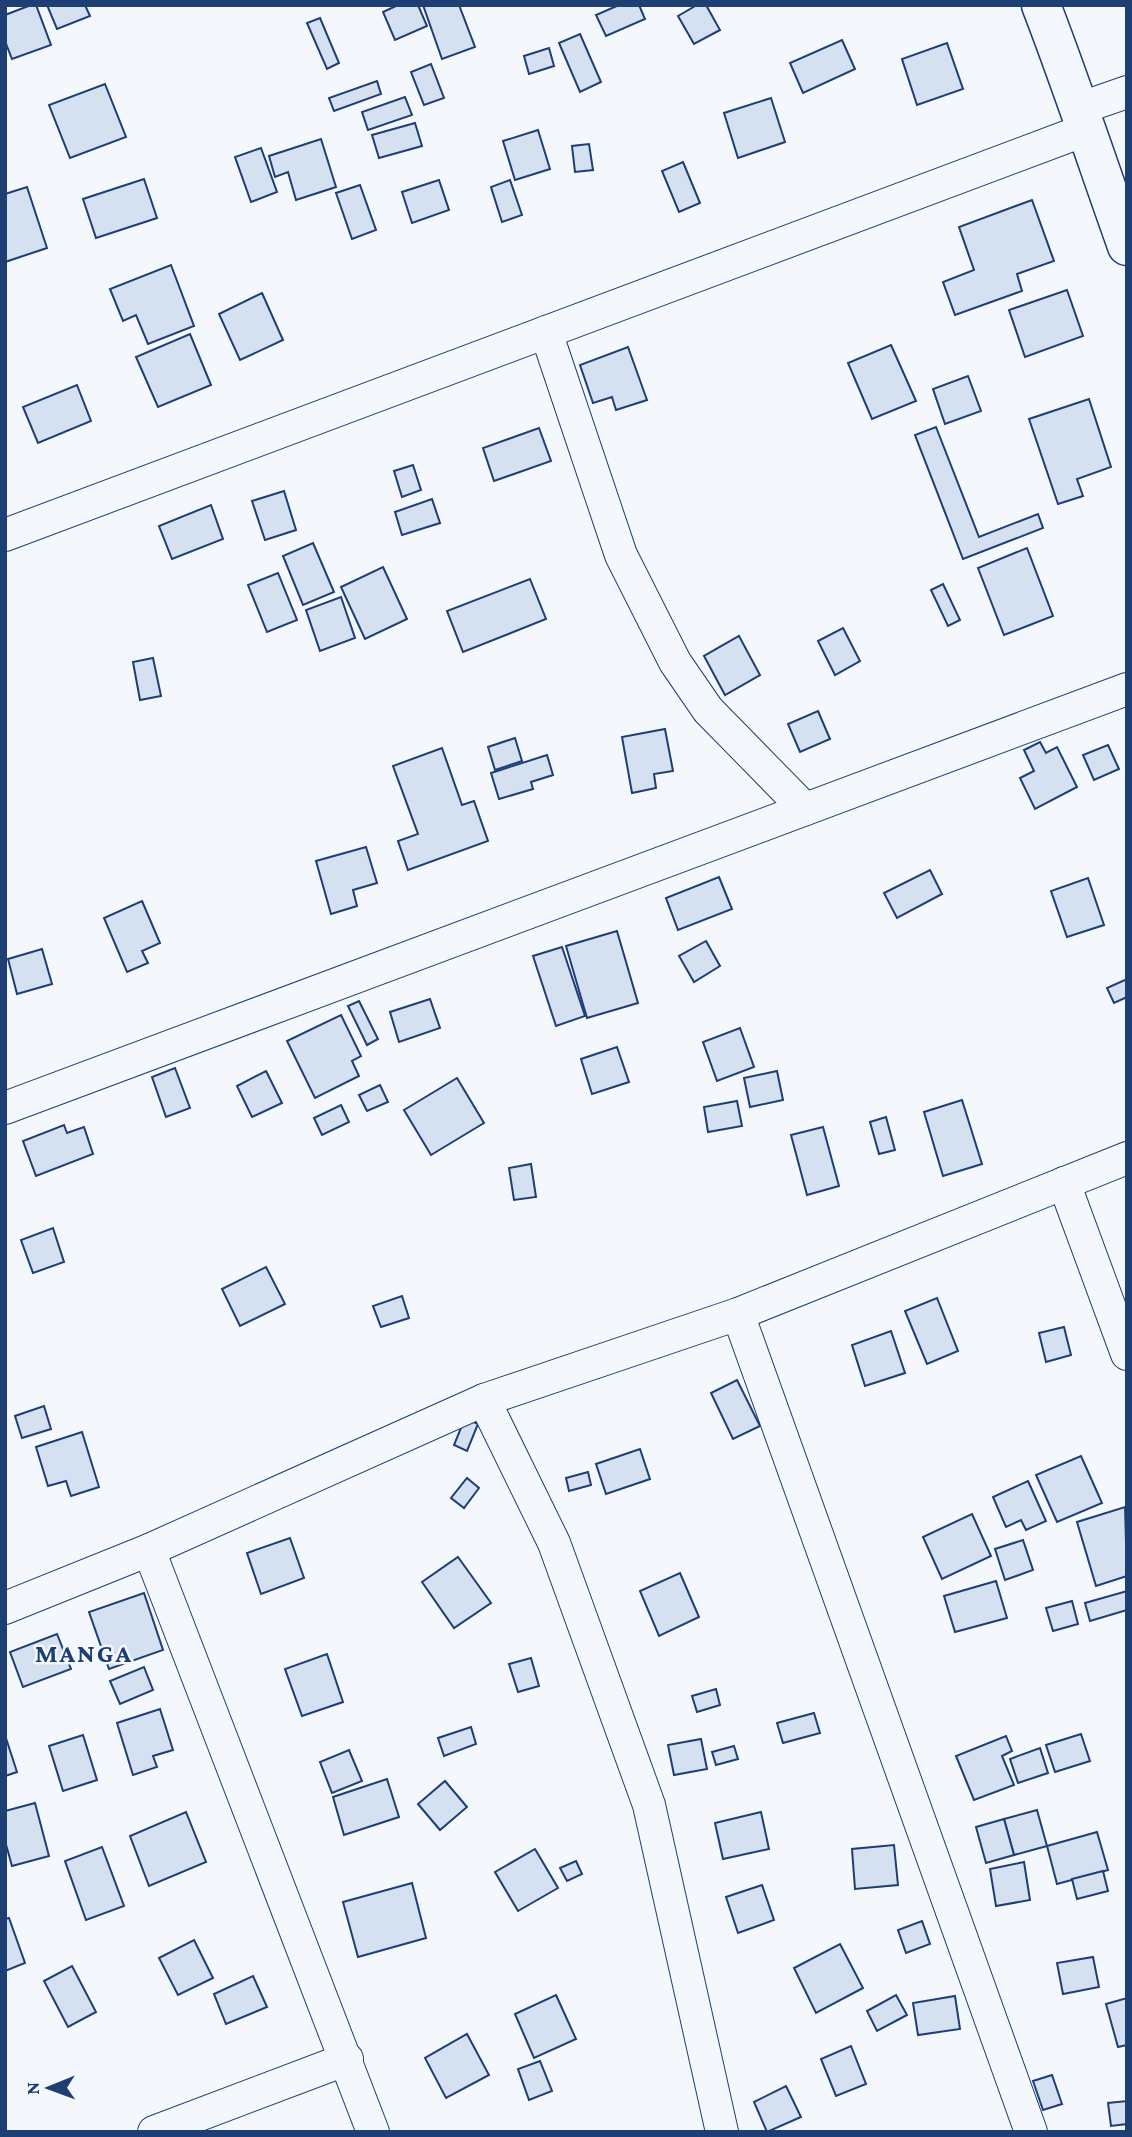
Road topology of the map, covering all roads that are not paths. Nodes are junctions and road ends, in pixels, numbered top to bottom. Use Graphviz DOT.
graph roads {
  1 [pos="1041,5"];
  2 [pos="1127,92"];
  3 [pos="1083,119"];
  4 [pos="1127,246"];
  5 [pos="546,332"];
  6 [pos="5,535"];
  7 [pos="1127,689"];
  8 [pos="805,810"];
  9 [pos="5,1108"];
  10 [pos="1127,1158"];
  11 [pos="1064,1183"];
  12 [pos="738,1314"];
  13 [pos="1127,1354"];
  14 [pos="484,1400"];
  15 [pos="149,1550"];
  16 [pos="5,1608"];
  17 [pos="347,2059"];
  18 [pos="153,2132"];
  19 [pos="373,2132"];
  20 [pos="722,2132"];
  21 [pos="1031,2132"];
  1 -- 3 [label="street"];
  2 -- 3 [label="street"];
  3 -- 4 [label="street"];
  3 -- 5 [label="street"];
  5 -- 6 [label="street"];
  5 -- 8 [label="street"];
  7 -- 8 [label="street"];
  8 -- 9 [label="street"];
  10 -- 11 [label="street"];
  11 -- 12 [label="street"];
  11 -- 13 [label="street"];
  12 -- 14 [label="street"];
  12 -- 21 [label="street"];
  14 -- 15 [label="street"];
  14 -- 20 [label="street"];
  15 -- 16 [label="street"];
  15 -- 17 [label="street"];
  17 -- 18 [label="street"];
  17 -- 19 [label="street"];
}
